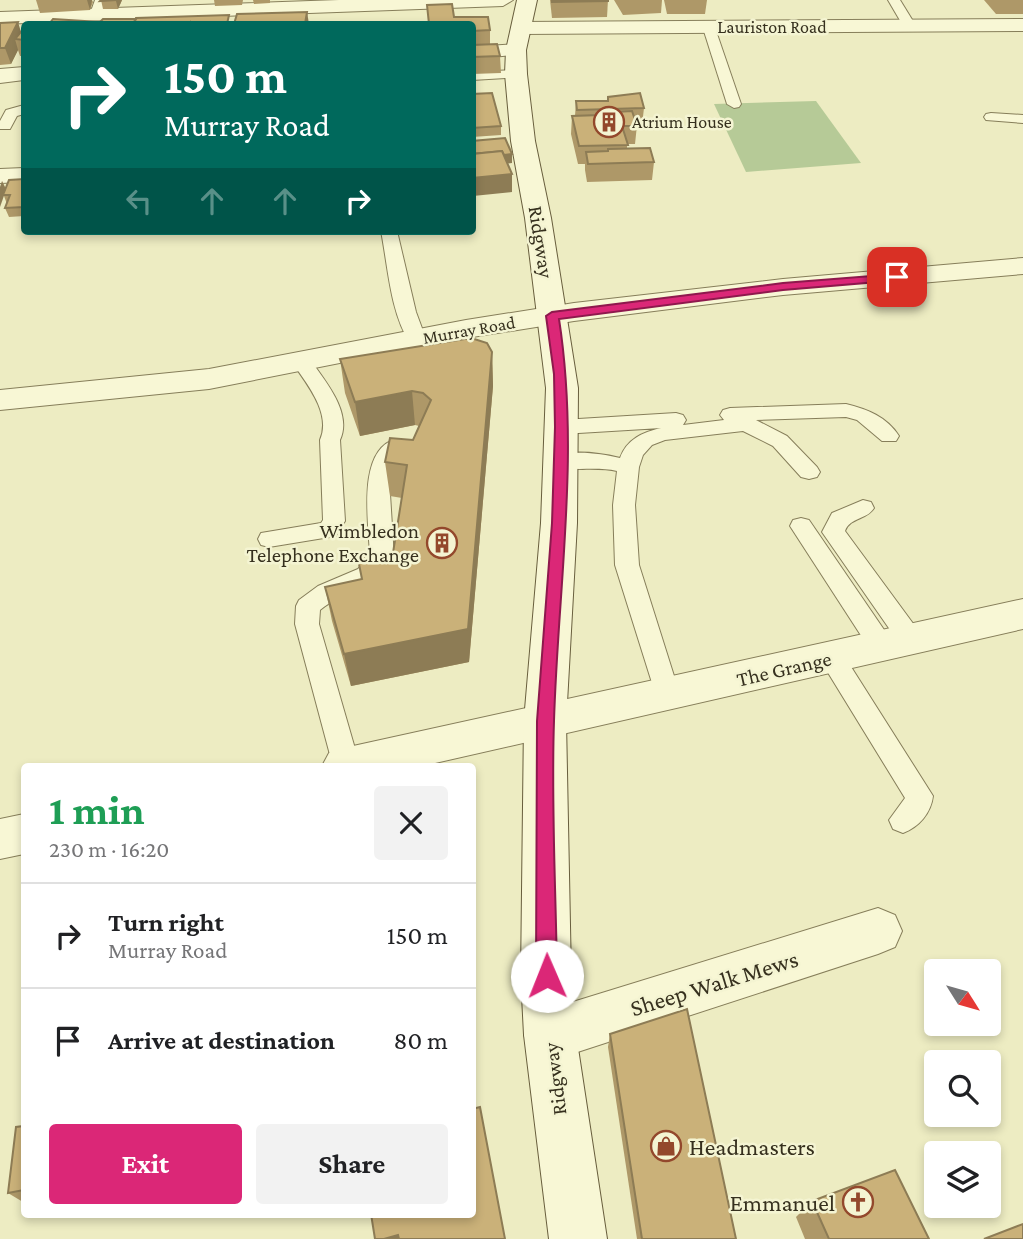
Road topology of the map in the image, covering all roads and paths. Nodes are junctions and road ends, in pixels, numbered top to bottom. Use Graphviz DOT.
graph roads {
  1 [pos="894,0"];
  2 [pos="99,7"];
  3 [pos="0,18"];
  4 [pos="353,21"];
  5 [pos="1023,25"];
  6 [pos="910,26"];
  7 [pos="709,27"];
  8 [pos="476,28"];
  9 [pos="517,30"];
  10 [pos="476,51"];
  11 [pos="476,72"];
  12 [pos="21,75"];
  13 [pos="0,76"];
  14 [pos="734,104"];
  15 [pos="21,110"];
  16 [pos="991,117"];
  17 [pos="1023,119"];
  18 [pos="5,126"];
  19 [pos="21,175"];
  20 [pos="0,176"];
  21 [pos="390,235"];
  22 [pos="1023,266"];
  23 [pos="552,316"];
  24 [pos="416,339"];
  25 [pos="302,362"];
  26 [pos="0,400"];
  27 [pos="889,436"];
  28 [pos="561,444"];
  29 [pos="396,446"];
  30 [pos="628,467"];
  31 [pos="809,472"];
  32 [pos="863,508"];
  33 [pos="801,526"];
  34 [pos="269,539"];
  35 [pos="1023,614"];
  36 [pos="897,643"];
  37 [pos="832,658"];
  38 [pos="667,695"];
  39 [pos="545,721"];
  40 [pos="344,763"];
  41 [pos="358,763"];
  42 [pos="903,820"];
  43 [pos="21,835"];
  44 [pos="0,839"];
  45 [pos="877,931"];
  46 [pos="550,1035"];
  47 [pos="578,1239"];
  1 -- 6 [label="lane"];
  2 -- 3 [label="street"];
  2 -- 4 [label="street"];
  5 -- 6 [label="street, Lauriston Road"];
  6 -- 7 [label="street, Lauriston Road"];
  7 -- 9 [label="street, Lauriston Road"];
  7 -- 14 [label="lane"];
  8 -- 9 [label="street"];
  9 -- 10 [label="street"];
  9 -- 11 [label="lane"];
  9 -- 23 [label="street, Ridgway"];
  12 -- 13 [label="street"];
  15 -- 18 [label="lane"];
  16 -- 17 [label="lane"];
  19 -- 20 [label="street"];
  21 -- 24 [label="lane"];
  22 -- 23 [label="street, Murray Road"];
  23 -- 24 [label="street, Murray Road"];
  23 -- 28 [label="street, Ridgway"];
  24 -- 25 [label="street, Murray Road"];
  25 -- 26 [label="street, Murray Road"];
  25 -- 34 [label="lane"];
  27 -- 28 [label="lane"];
  28 -- 30 [label="lane"];
  28 -- 39 [label="street, Ridgway"];
  29 -- 40 [label="lane"];
  30 -- 31 [label="lane"];
  30 -- 38 [label="lane"];
  32 -- 36 [label="lane"];
  33 -- 36 [label="lane"];
  35 -- 36 [label="street, The Grange"];
  36 -- 37 [label="street, The Grange"];
  37 -- 38 [label="street, The Grange"];
  37 -- 42 [label="lane"];
  38 -- 39 [label="street, The Grange"];
  39 -- 41 [label="street, The Grange"];
  39 -- 46 [label="street, Ridgway"];
  43 -- 44 [label="street"];
  45 -- 46 [label="street, Sheep Walk Mews"];
  46 -- 47 [label="street, Ridgway"];
}
